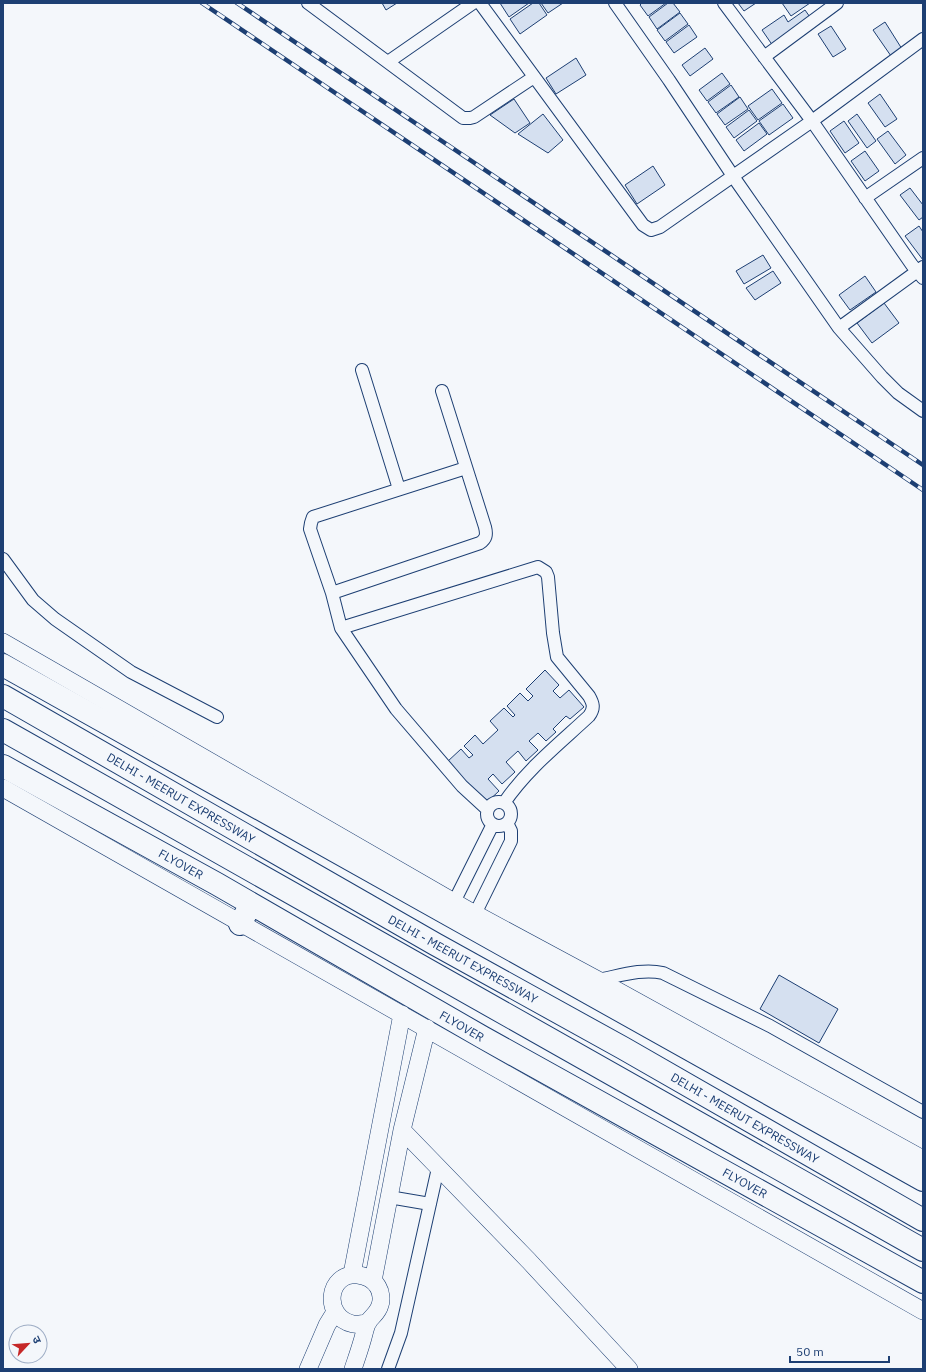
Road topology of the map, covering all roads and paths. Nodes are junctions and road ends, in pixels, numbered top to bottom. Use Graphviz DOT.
graph roads {
  1 [pos="473,3"];
  2 [pos="480,3"];
  3 [pos="615,3"];
  4 [pos="724,3"];
  5 [pos="837,3"];
  6 [pos="314,4"];
  7 [pos="923,39"];
  8 [pos="764,56"];
  9 [pos="388,62"];
  10 [pos="534,77"];
  11 [pos="812,121"];
  12 [pos="923,158"];
  13 [pos="733,176"];
  14 [pos="865,198"];
  15 [pos="921,272"];
  16 [pos="839,328"];
  17 [pos="362,370"];
  18 [pos="442,391"];
  19 [pos="923,410"];
  20 [pos="466,468"];
  21 [pos="399,489"];
  22 [pos="3,559"];
  23 [pos="332,594"];
  24 [pos="341,628"];
  25 [pos="3,642"];
  26 [pos="3,665"];
  27 [pos="3,696"];
  28 [pos="217,717"];
  29 [pos="3,730"];
  30 [pos="4,774"];
  31 [pos="237,777"];
  32 [pos="213,782"];
  33 [pos="504,803"];
  34 [pos="487,809"];
  35 [pos="507,823"];
  36 [pos="493,824"];
  37 [pos="411,886"];
  38 [pos="454,902"];
  39 [pos="251,904"];
  40 [pos="475,914"];
  41 [pos="240,924"];
  42 [pos="598,980"];
  43 [pos="402,1014"];
  44 [pos="426,1028"];
  45 [pos="923,1112"];
  46 [pos="402,1130"];
  47 [pos="923,1159"];
  48 [pos="438,1168"];
  49 [pos="923,1180"];
  50 [pos="389,1197"];
  51 [pos="430,1204"];
  52 [pos="923,1220"];
  53 [pos="923,1250"];
  54 [pos="352,1274"];
  55 [pos="373,1281"];
  56 [pos="923,1282"];
  57 [pos="923,1311"];
  58 [pos="335,1312"];
  59 [pos="368,1323"];
  60 [pos="308,1369"];
  61 [pos="353,1369"];
  62 [pos="388,1369"];
  63 [pos="630,1369"];
  1 -- 9 [label="street"];
  2 -- 10 [label="street"];
  3 -- 13 [label="street"];
  4 -- 8 [label="street"];
  5 -- 8 [label="street"];
  6 -- 9 [label="street"];
  7 -- 11 [label="street"];
  8 -- 11 [label="street"];
  9 -- 10 [label="street"];
  10 -- 13 [label="street"];
  11 -- 13 [label="street"];
  11 -- 14 [label="street"];
  12 -- 14 [label="street"];
  13 -- 16 [label="street"];
  14 -- 15 [label="street"];
  15 -- 16 [label="street"];
  16 -- 19 [label="street"];
  17 -- 21 [label="street"];
  18 -- 20 [label="street"];
  20 -- 21 [label="street"];
  20 -- 23 [label="street"];
  21 -- 23 [label="street"];
  22 -- 28 [label="street"];
  23 -- 24 [label="street"];
  24 -- 33 [label="street"];
  24 -- 34 [label="street"];
  25 -- 31 [label="street"];
  26 -- 32 [label="highway"];
  27 -- 52 [label="highway, DELHI - MEERUT EXPRESSWAY"];
  29 -- 53 [label="highway"];
  30 -- 39 [label="highway, FLYOVER"];
  30 -- 41 [label="street"];
  31 -- 32 [label="highway"];
  31 -- 37 [label="street"];
  32 -- 37 [label="highway"];
  33 -- 34 [label="street"];
  33 -- 35 [label="street"];
  34 -- 36 [label="street"];
  35 -- 36 [label="street"];
  35 -- 40 [label="street"];
  36 -- 38 [label="street"];
  37 -- 38 [label="street"];
  37 -- 49 [label="highway"];
  38 -- 40 [label="street"];
  39 -- 41 [label="highway"];
  39 -- 56 [label="highway, FLYOVER"];
  40 -- 42 [label="street"];
  41 -- 43 [label="street"];
  42 -- 45 [label="street"];
  42 -- 47 [label="street"];
  43 -- 44 [label="street"];
  43 -- 54 [label="street"];
  44 -- 46 [label="street"];
  44 -- 57 [label="street"];
  46 -- 48 [label="street"];
  46 -- 50 [label="street"];
  48 -- 51 [label="street"];
  48 -- 63 [label="street"];
  50 -- 51 [label="street"];
  50 -- 55 [label="street"];
  51 -- 62 [label="street"];
  54 -- 55 [label="street"];
  54 -- 58 [label="street"];
  55 -- 59 [label="street"];
  58 -- 59 [label="street"];
  58 -- 60 [label="street"];
  59 -- 61 [label="street"];
}
